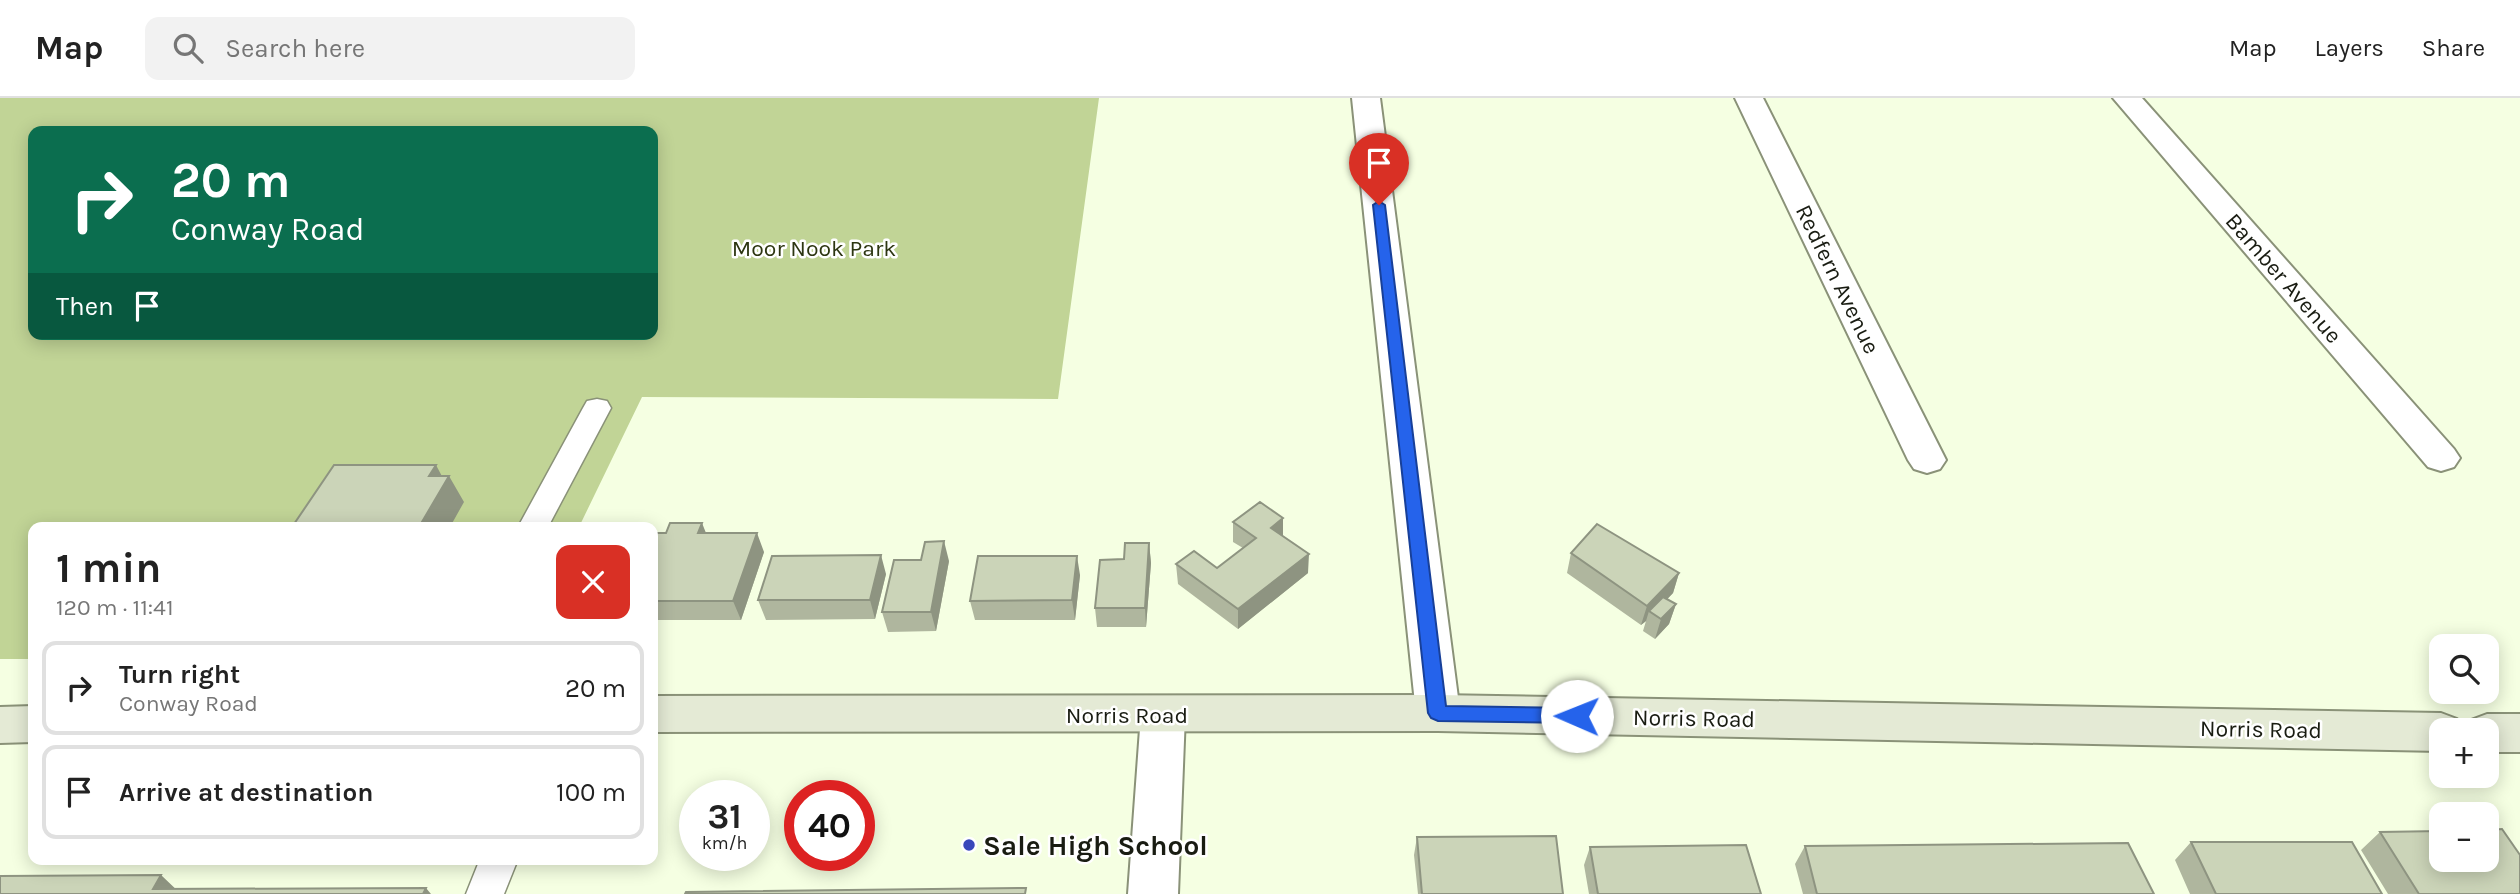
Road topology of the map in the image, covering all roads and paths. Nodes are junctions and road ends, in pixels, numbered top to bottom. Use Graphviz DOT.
graph roads {
  1 [pos="1366,98"];
  2 [pos="1749,98"];
  3 [pos="2127,98"];
  4 [pos="597,408"];
  5 [pos="2441,458"];
  6 [pos="1927,460"];
  7 [pos="536,522"];
  8 [pos="1438,713"];
  9 [pos="658,714"];
  10 [pos="1163,715"];
  11 [pos="28,724"];
  12 [pos="0,725"];
  13 [pos="2429,732"];
  14 [pos="2499,733"];
  15 [pos="2520,733"];
  16 [pos="497,865"];
  17 [pos="485,894"];
  18 [pos="1153,894"];
  1 -- 8 [label="street"];
  2 -- 6 [label="street, Redfern Avenue"];
  3 -- 5 [label="street, Bamber Avenue"];
  4 -- 7 [label="lane"];
  8 -- 10 [label="street, Norris Road"];
  8 -- 13 [label="street, Norris Road"];
  9 -- 10 [label="street, Norris Road"];
  10 -- 18 [label="street"];
  11 -- 12 [label="street"];
  14 -- 15 [label="street"];
  16 -- 17 [label="lane"];
}
